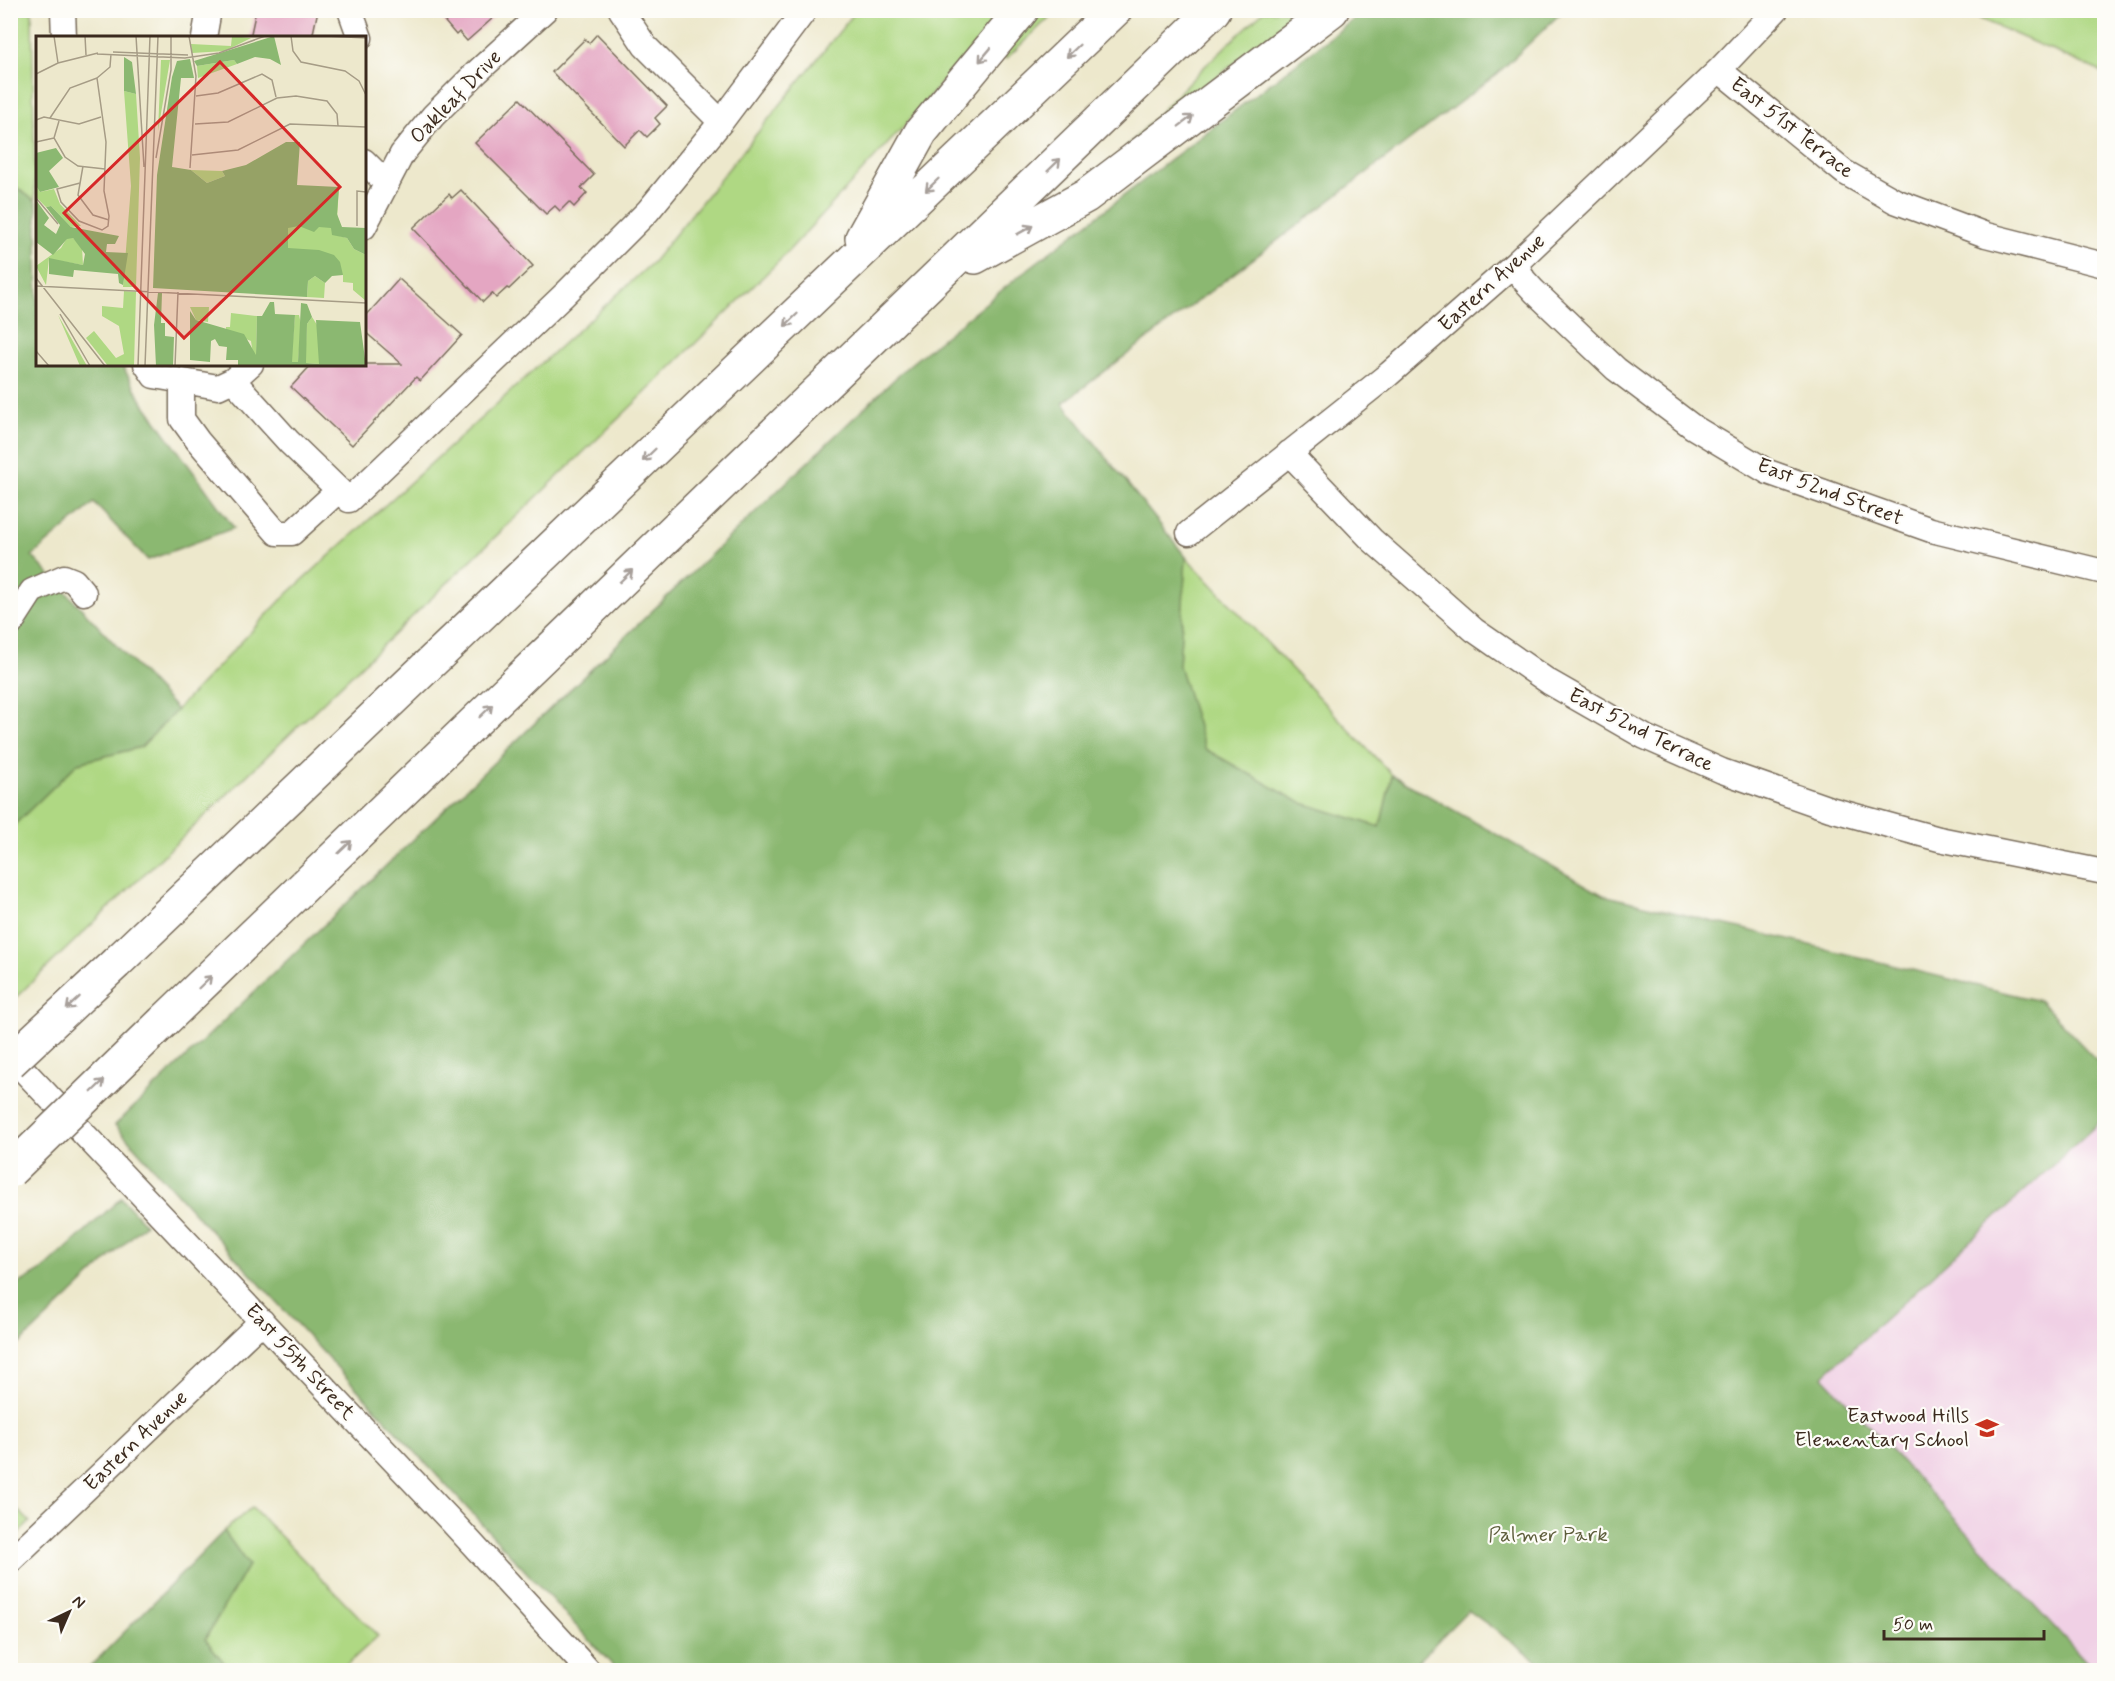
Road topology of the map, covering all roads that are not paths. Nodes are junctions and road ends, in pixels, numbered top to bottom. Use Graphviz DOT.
graph roads {
  1 [pos="63,10"];
  2 [pos="209,10"];
  3 [pos="350,10"];
  4 [pos="545,10"];
  5 [pos="621,10"];
  6 [pos="805,10"];
  7 [pos="1022,10"];
  8 [pos="1115,10"];
  9 [pos="1214,10"];
  10 [pos="1332,10"];
  11 [pos="1776,10"];
  12 [pos="64,36"];
  13 [pos="204,36"];
  14 [pos="359,36"];
  15 [pos="1719,70"];
  16 [pos="721,122"];
  17 [pos="366,163"];
  18 [pos="387,184"];
  19 [pos="366,223"];
  20 [pos="1516,263"];
  21 [pos="2104,265"];
  22 [pos="845,268"];
  23 [pos="936,278"];
  24 [pos="147,366"];
  25 [pos="242,372"];
  26 [pos="182,381"];
  27 [pos="1289,453"];
  28 [pos="344,495"];
  29 [pos="1189,533"];
  30 [pos="2104,572"];
  31 [pos="84,593"];
  32 [pos="10,625"];
  33 [pos="2104,872"];
  34 [pos="10,1056"];
  35 [pos="10,1062"];
  36 [pos="10,1171"];
  37 [pos="262,1322"];
  38 [pos="10,1561"];
  39 [pos="588,1671"];
  1 -- 12 [label="street"];
  2 -- 13 [label="street"];
  3 -- 14 [label="street"];
  4 -- 18 [label="street, Oakleaf Drive"];
  5 -- 16 [label="street"];
  6 -- 16 [label="street"];
  7 -- 22 [label="highway, one-way"];
  8 -- 22 [label="highway, one-way"];
  23 -- 9 [label="highway, one-way"];
  23 -- 10 [label="highway, one-way"];
  11 -- 15 [label="street, Eastern Avenue"];
  15 -- 20 [label="street, Eastern Avenue"];
  15 -- 21 [label="street, East 51st Terrace"];
  16 -- 28 [label="street"];
  17 -- 18 [label="street"];
  18 -- 19 [label="street, Oakleaf Drive"];
  20 -- 27 [label="street, Eastern Avenue"];
  20 -- 30 [label="street, East 52nd Street"];
  22 -- 35 [label="highway, one-way, bridge"];
  36 -- 23 [label="highway, one-way, bridge"];
  24 -- 26 [label="street"];
  25 -- 26 [label="street"];
  25 -- 28 [label="street"];
  26 -- 28 [label="street"];
  27 -- 29 [label="street, Eastern Avenue"];
  27 -- 33 [label="street, East 52nd Terrace"];
  31 -- 32 [label="street"];
  34 -- 37 [label="street, East 55th Street"];
  37 -- 38 [label="street, Eastern Avenue"];
  37 -- 39 [label="street, East 55th Street"];
}
